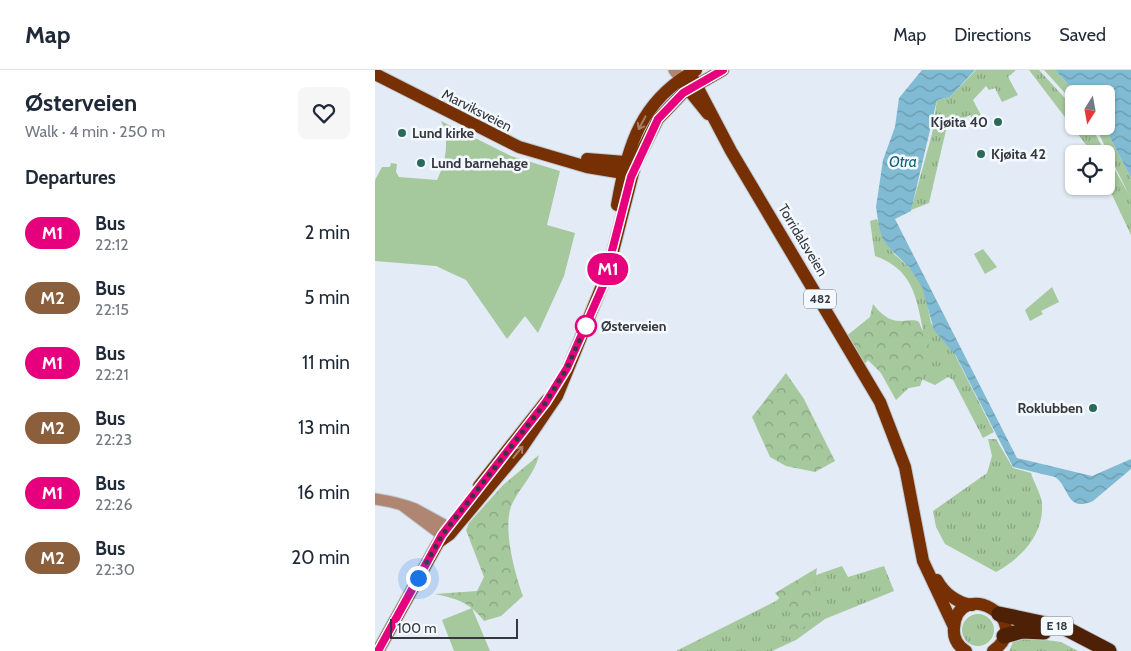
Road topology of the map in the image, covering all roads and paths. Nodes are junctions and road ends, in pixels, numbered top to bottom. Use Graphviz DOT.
graph roads {
  1 [pos="723,70"];
  2 [pos="375,74"];
  3 [pos="688,77"];
  4 [pos="627,168"];
  5 [pos="908,477"];
  6 [pos="375,499"];
  7 [pos="445,534"];
  8 [pos="972,605"];
  9 [pos="999,614"];
  10 [pos="954,627"];
  11 [pos="1000,645"];
  12 [pos="378,651"];
  13 [pos="966,651"];
  14 [pos="1085,651"];
  15 [pos="1109,651"];
  1 -- 3 [label="main road"];
  2 -- 4 [label="main road, Marviksveien"];
  3 -- 4 [label="main road"];
  3 -- 5 [label="main road, Torridalsveien / 482"];
  4 -- 7 [label="main road"];
  5 -- 8 [label="main road, Torridalsveien / 482"];
  5 -- 10 [label="main road, Torridalsveien / 482"];
  6 -- 7 [label="street"];
  7 -- 12 [label="main road"];
  8 -- 9 [label="main road, 482"];
  8 -- 10 [label="main road"];
  9 -- 11 [label="main road"];
  9 -- 15 [label="highway, E 18"];
  10 -- 13 [label="main road, 482"];
  11 -- 14 [label="highway, E 18"];
}
